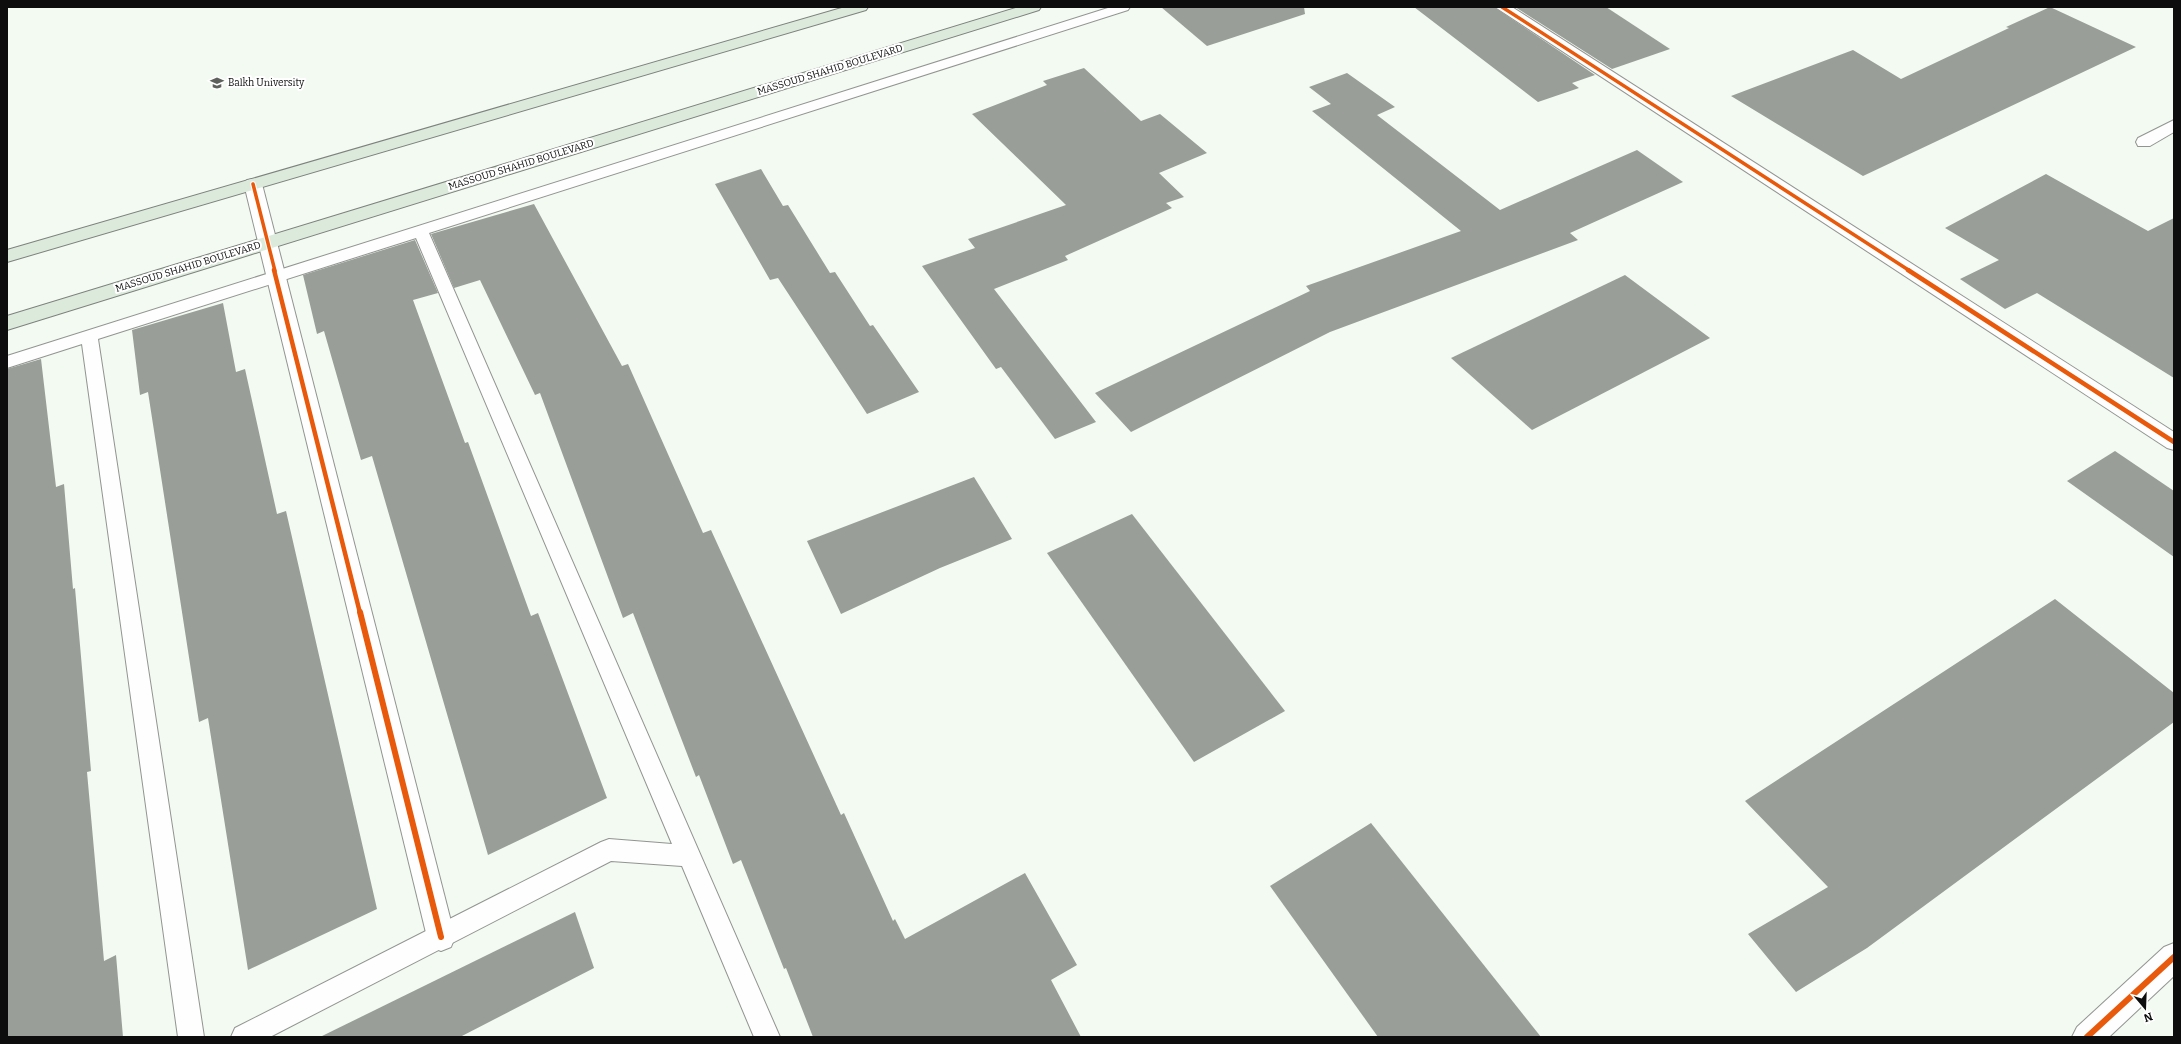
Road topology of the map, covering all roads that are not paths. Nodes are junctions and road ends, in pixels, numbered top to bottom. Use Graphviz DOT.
graph roads {
  1 [pos="861,7"];
  2 [pos="1034,7"];
  3 [pos="1124,7"];
  4 [pos="1502,7"];
  5 [pos="2174,126"];
  6 [pos="2144,142"];
  7 [pos="253,184"];
  8 [pos="420,230"];
  9 [pos="266,243"];
  10 [pos="7,256"];
  11 [pos="275,276"];
  12 [pos="7,323"];
  13 [pos="89,336"];
  14 [pos="7,362"];
  15 [pos="2174,442"];
  16 [pos="690,856"];
  17 [pos="441,937"];
  18 [pos="2174,957"];
  19 [pos="192,1037"];
  20 [pos="244,1037"];
  21 [pos="767,1037"];
  22 [pos="2087,1037"];
  1 -- 7 [label="main road"];
  2 -- 9 [label="main road, MASSOUD SHAHID BOULEVARD"];
  3 -- 8 [label="lane"];
  4 -- 15 [label="street"];
  5 -- 6 [label="street"];
  7 -- 9 [label="street"];
  7 -- 10 [label="main road"];
  8 -- 11 [label="lane"];
  8 -- 16 [label="lane"];
  9 -- 11 [label="street"];
  9 -- 12 [label="main road, MASSOUD SHAHID BOULEVARD"];
  11 -- 13 [label="lane"];
  11 -- 17 [label="street"];
  13 -- 14 [label="lane"];
  13 -- 19 [label="lane"];
  16 -- 17 [label="lane"];
  16 -- 21 [label="lane"];
  17 -- 20 [label="lane"];
  18 -- 22 [label="street"];
}
